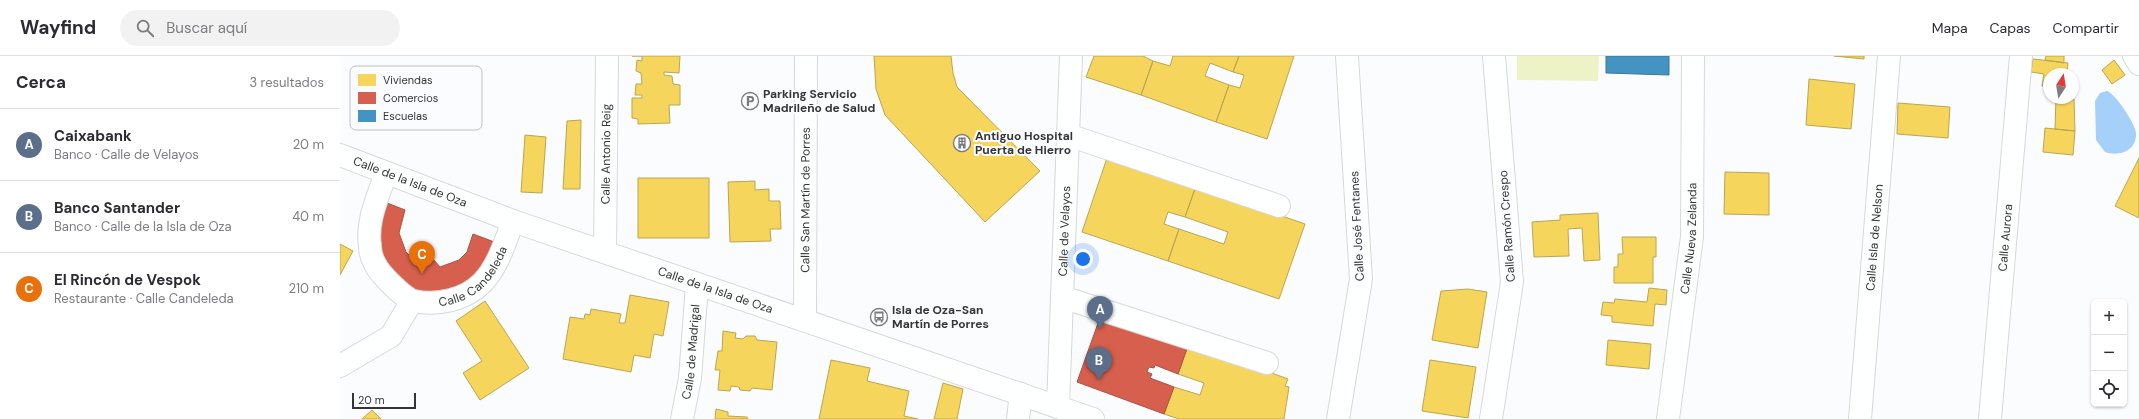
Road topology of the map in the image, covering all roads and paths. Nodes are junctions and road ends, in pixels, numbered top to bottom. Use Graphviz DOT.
graph roads {
  1 [pos="607,56"];
  2 [pos="806,56"];
  3 [pos="1071,56"];
  4 [pos="1347,56"];
  5 [pos="1494,56"];
  6 [pos="1693,56"];
  7 [pos="1890,56"];
  8 [pos="2021,56"];
  9 [pos="2134,56"];
  10 [pos="2139,64"];
  11 [pos="1068,135"];
  12 [pos="340,155"];
  13 [pos="386,174"];
  14 [pos="1279,206"];
  15 [pos="513,221"];
  16 [pos="604,252"];
  17 [pos="697,285"];
  18 [pos="1062,296"];
  19 [pos="412,301"];
  20 [pos="806,320"];
  21 [pos="1267,363"];
  22 [pos="340,366"];
  23 [pos="1021,394"];
  24 [pos="1058,406"];
  25 [pos="682,419"];
  26 [pos="1018,419"];
  27 [pos="1093,419"];
  28 [pos="1338,419"];
  29 [pos="1491,419"];
  30 [pos="1668,419"];
  31 [pos="1860,419"];
  32 [pos="1990,419"];
  1 -- 16 [label="street, Calle Antonio Reig"];
  2 -- 20 [label="street, Calle San Martín de Porres"];
  3 -- 11 [label="street, Calle de Velayos"];
  4 -- 28 [label="street, Calle José Fentanes"];
  5 -- 29 [label="street, Calle Ramón Crespo"];
  6 -- 30 [label="street, Calle Nueva Zelanda"];
  7 -- 31 [label="street, Calle Isla de Nelson"];
  8 -- 32 [label="street, Calle Aurora"];
  9 -- 10 [label="street"];
  11 -- 14 [label="street"];
  11 -- 18 [label="street, Calle de Velayos"];
  12 -- 13 [label="street, Calle de la Isla de Oza"];
  13 -- 15 [label="street, Calle de la Isla de Oza"];
  13 -- 19 [label="street"];
  15 -- 16 [label="street, Calle de la Isla de Oza"];
  15 -- 19 [label="street, Calle Candeleda"];
  16 -- 17 [label="street, Calle de la Isla de Oza"];
  17 -- 20 [label="street, Calle de la Isla de Oza"];
  17 -- 25 [label="street, Calle de Madrigal"];
  18 -- 21 [label="street"];
  18 -- 24 [label="street, Calle de Velayos"];
  19 -- 22 [label="street"];
  20 -- 23 [label="street, Calle de la Isla de Oza"];
  23 -- 24 [label="street, Calle de la Isla de Oza"];
  23 -- 26 [label="street"];
  24 -- 27 [label="street, Calle de la Isla de Oza"];
}
